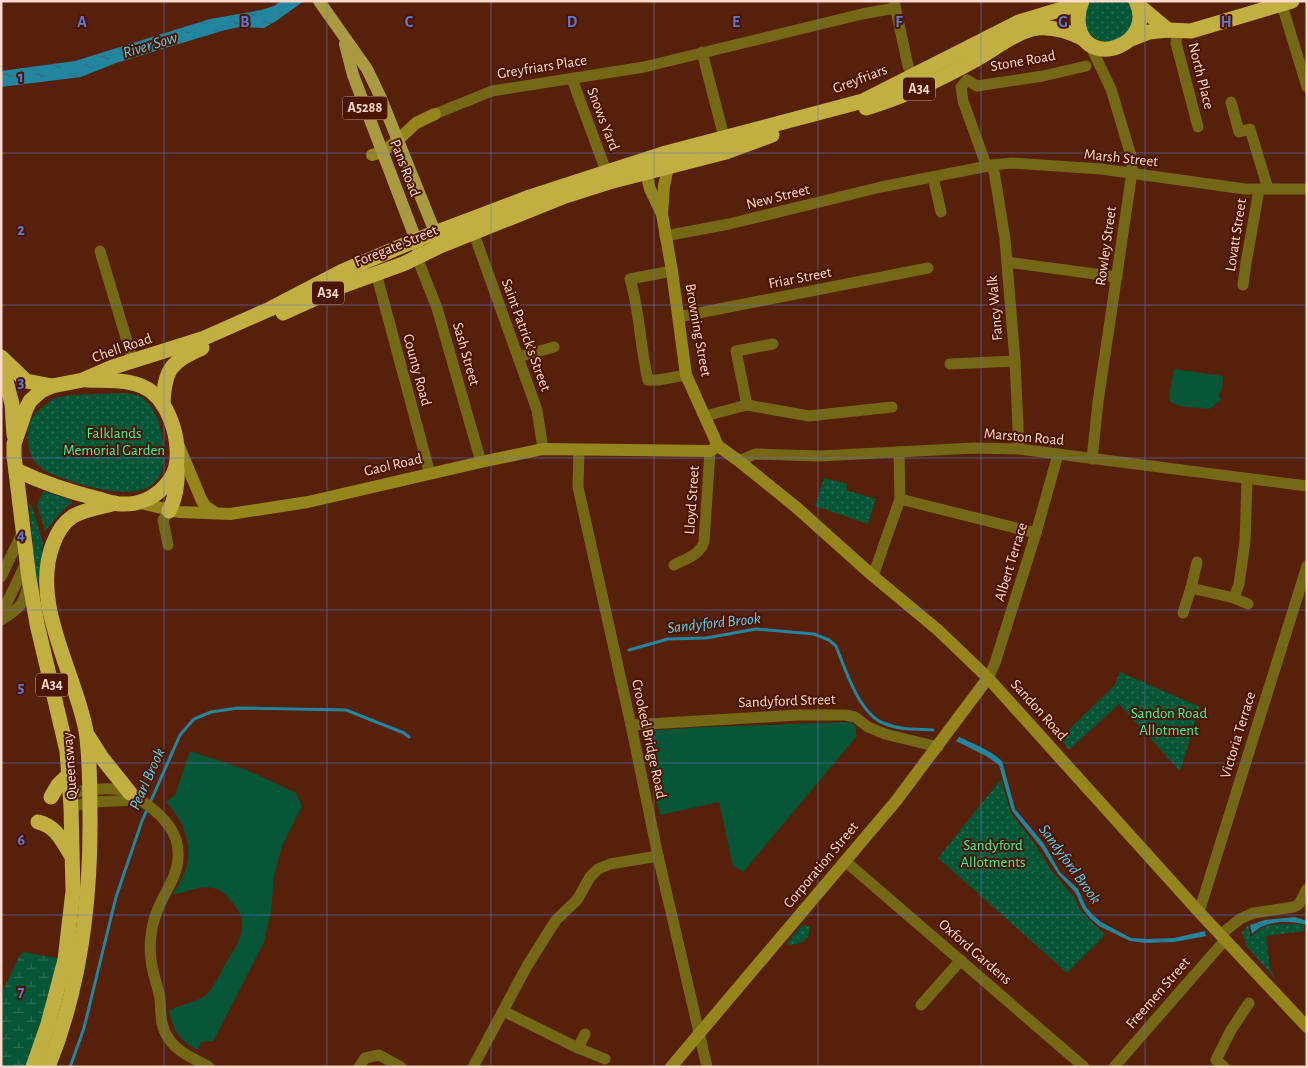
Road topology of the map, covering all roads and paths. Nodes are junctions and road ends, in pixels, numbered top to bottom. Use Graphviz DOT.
graph roads {
  1 [pos="319,1"];
  2 [pos="1080,1"];
  3 [pos="1137,3"];
  4 [pos="1287,3"];
  5 [pos="895,5"];
  6 [pos="1173,30"];
  7 [pos="342,35"];
  8 [pos="1131,39"];
  9 [pos="1087,42"];
  10 [pos="702,52"];
  11 [pos="975,60"];
  12 [pos="1086,66"];
  13 [pos="914,76"];
  14 [pos="572,79"];
  15 [pos="968,80"];
  16 [pos="1307,87"];
  17 [pos="1231,102"];
  18 [pos="435,114"];
  19 [pos="1198,127"];
  20 [pos="724,137"];
  21 [pos="397,141"];
  22 [pos="377,154"];
  23 [pos="989,165"];
  24 [pos="644,166"];
  25 [pos="674,166"];
  26 [pos="606,171"];
  27 [pos="1132,172"];
  28 [pos="934,177"];
  29 [pos="897,184"];
  30 [pos="1263,189"];
  31 [pos="1307,189"];
  32 [pos="941,212"];
  33 [pos="662,214"];
  34 [pos="474,234"];
  35 [pos="665,236"];
  36 [pos="438,239"];
  37 [pos="416,240"];
  38 [pos="100,251"];
  39 [pos="419,256"];
  40 [pos="1006,262"];
  41 [pos="928,268"];
  42 [pos="672,271"];
  43 [pos="376,273"];
  44 [pos="1117,277"];
  45 [pos="1243,285"];
  46 [pos="678,317"];
  47 [pos="202,339"];
  48 [pos="774,344"];
  49 [pos="554,348"];
  50 [pos="1,357"];
  51 [pos="518,357"];
  52 [pos="133,361"];
  53 [pos="1015,361"];
  54 [pos="1,362"];
  55 [pos="950,364"];
  56 [pos="686,375"];
  57 [pos="83,380"];
  58 [pos="52,386"];
  59 [pos="163,405"];
  60 [pos="747,405"];
  61 [pos="892,407"];
  62 [pos="705,416"];
  63 [pos="176,440"];
  64 [pos="14,444"];
  65 [pos="714,448"];
  66 [pos="543,449"];
  67 [pos="1019,449"];
  68 [pos="579,450"];
  69 [pos="899,452"];
  70 [pos="1058,454"];
  71 [pos="1092,458"];
  72 [pos="739,461"];
  73 [pos="481,462"];
  74 [pos="177,465"];
  75 [pos="16,470"];
  76 [pos="430,474"];
  77 [pos="1247,479"];
  78 [pos="1307,486"];
  79 [pos="900,499"];
  80 [pos="136,502"];
  81 [pos="115,503"];
  82 [pos="170,511"];
  83 [pos="214,512"];
  84 [pos="23,530"];
  85 [pos="1036,533"];
  86 [pos="168,545"];
  87 [pos="28,561"];
  88 [pos="1197,562"];
  89 [pos="674,565"];
  90 [pos="1307,566"];
  91 [pos="873,576"];
  92 [pos="1,577"];
  93 [pos="29,578"];
  94 [pos="1191,588"];
  95 [pos="1234,598"];
  96 [pos="1248,604"];
  97 [pos="1182,613"];
  98 [pos="1,615"];
  99 [pos="1,620"];
  100 [pos="988,678"];
  101 [pos="631,724"];
  102 [pos="86,733"];
  103 [pos="938,747"];
  104 [pos="68,775"];
  105 [pos="90,795"];
  106 [pos="135,796"];
  107 [pos="51,797"];
  108 [pos="70,800"];
  109 [pos="38,822"];
  110 [pos="658,856"];
  111 [pos="72,857"];
  112 [pos="845,861"];
  113 [pos="1307,889"];
  114 [pos="1199,912"];
  115 [pos="1223,937"];
  116 [pos="72,960"];
  117 [pos="961,960"];
  118 [pos="1249,1004"];
  119 [pos="921,1006"];
  120 [pos="503,1011"];
  121 [pos="1307,1026"];
  122 [pos="699,1033"];
  123 [pos="585,1034"];
  124 [pos="578,1048"];
  125 [pos="605,1059"];
  126 [pos="196,1064"];
  127 [pos="1217,1064"];
  128 [pos="33,1067"];
  129 [pos="48,1067"];
  130 [pos="209,1067"];
  131 [pos="359,1067"];
  132 [pos="401,1067"];
  133 [pos="473,1067"];
  134 [pos="671,1067"];
  135 [pos="707,1067"];
  136 [pos="1084,1067"];
  137 [pos="1114,1067"];
  1 -- 7 [label="main road, Pans Road / A5288"];
  2 -- 9 [label="highway, A34"];
  2 -- 13 [label="highway, Greyfriars / A34"];
  3 -- 6 [label="highway"];
  3 -- 8 [label="highway"];
  4 -- 6 [label="highway, A34"];
  4 -- 16 [label="street"];
  5 -- 10 [label="street, Greyfriars Place"];
  5 -- 13 [label="street, Greyfriars Place"];
  6 -- 8 [label="highway, A34"];
  6 -- 19 [label="street, North Place"];
  7 -- 21 [label="main road, Pans Road / A5288"];
  7 -- 22 [label="main road, Pans Road / A5288"];
  8 -- 9 [label="highway, A34"];
  9 -- 11 [label="highway, Greyfriars / A34"];
  9 -- 27 [label="street, Rowley Street"];
  10 -- 14 [label="street, Greyfriars Place"];
  10 -- 20 [label="street"];
  11 -- 13 [label="highway"];
  11 -- 15 [label="street, Fancy Walk"];
  11 -- 25 [label="highway, Greyfriars / A34"];
  12 -- 15 [label="street, Stone Road"];
  13 -- 20 [label="highway, Greyfriars / A34"];
  14 -- 18 [label="street, Greyfriars Place"];
  14 -- 26 [label="street, Snows Yard"];
  15 -- 23 [label="street, Fancy Walk"];
  17 -- 30 [label="street"];
  18 -- 21 [label="main road, Greyfriars Place"];
  20 -- 24 [label="highway, Greyfriars / A34"];
  21 -- 22 [label="main road, Greyfriars Place"];
  21 -- 36 [label="main road, Pans Road / A5288"];
  22 -- 37 [label="main road, Pans Road / A5288"];
  23 -- 27 [label="street, Marsh Street"];
  23 -- 28 [label="street, Marsh Street"];
  23 -- 40 [label="street, Fancy Walk"];
  24 -- 25 [label="highway, Foregate Street / A34"];
  24 -- 26 [label="highway, Foregate Street / A34"];
  24 -- 33 [label="main road, Browning Street"];
  24 -- 34 [label="highway, Foregate Street / A34"];
  25 -- 33 [label="main road, Browning Street"];
  26 -- 36 [label="highway, Foregate Street / A34"];
  27 -- 30 [label="street, Marsh Street"];
  27 -- 44 [label="street, Rowley Street"];
  28 -- 29 [label="street, Marsh Street"];
  28 -- 32 [label="street"];
  29 -- 35 [label="street, New Street"];
  30 -- 31 [label="street, Marsh Street"];
  30 -- 45 [label="street, Lovatt Street"];
  33 -- 35 [label="main road, Browning Street"];
  34 -- 36 [label="highway, Foregate Street / A34"];
  34 -- 51 [label="street, Saint Patrick's Street"];
  35 -- 42 [label="main road, Browning Street"];
  36 -- 37 [label="highway, Foregate Street / A34"];
  36 -- 39 [label="highway, Foregate Street / A34"];
  37 -- 39 [label="main road, Pans Road / A5288"];
  37 -- 47 [label="highway, Foregate Street / A34"];
  38 -- 52 [label="street"];
  39 -- 43 [label="highway, Foregate Street / A34"];
  39 -- 73 [label="street, Sash Street"];
  40 -- 44 [label="street"];
  40 -- 53 [label="street, Fancy Walk"];
  41 -- 46 [label="street, Friar Street"];
  42 -- 46 [label="main road, Browning Street"];
  42 -- 56 [label="street"];
  43 -- 59 [label="highway, Foregate Street / A34"];
  43 -- 76 [label="street, County Road"];
  44 -- 71 [label="street, Rowley Street"];
  46 -- 56 [label="main road, Browning Street"];
  47 -- 52 [label="highway, Chell Road / A34"];
  48 -- 60 [label="street"];
  49 -- 51 [label="street"];
  50 -- 58 [label="highway"];
  51 -- 66 [label="street, Saint Patrick's Street"];
  52 -- 57 [label="highway, Chell Road / A34"];
  53 -- 55 [label="street"];
  53 -- 67 [label="street, Fancy Walk"];
  54 -- 64 [label="highway"];
  56 -- 62 [label="main road, Browning Street"];
  57 -- 58 [label="highway, Chell Road"];
  57 -- 59 [label="highway"];
  58 -- 64 [label="highway"];
  59 -- 63 [label="highway"];
  60 -- 61 [label="street"];
  60 -- 62 [label="street"];
  62 -- 65 [label="main road, Browning Street"];
  63 -- 74 [label="highway"];
  63 -- 83 [label="main road"];
  64 -- 75 [label="highway"];
  65 -- 68 [label="main road, Gaol Road"];
  65 -- 72 [label="main road, Sandon Road"];
  65 -- 89 [label="street, Lloyd Street"];
  66 -- 68 [label="main road, Gaol Road"];
  66 -- 73 [label="main road, Gaol Road"];
  67 -- 69 [label="street, Marston Road"];
  67 -- 70 [label="street, Marston Road"];
  68 -- 101 [label="street, Crooked Bridge Road"];
  69 -- 72 [label="street, Marston Road"];
  69 -- 79 [label="street"];
  70 -- 71 [label="street, Marston Road"];
  70 -- 85 [label="street, Albert Terrace"];
  71 -- 77 [label="street, Marston Road"];
  72 -- 91 [label="main road, Sandon Road"];
  73 -- 76 [label="main road, Gaol Road"];
  74 -- 80 [label="highway"];
  74 -- 82 [label="highway"];
  75 -- 81 [label="highway"];
  75 -- 84 [label="highway, Queensway / A34"];
  76 -- 83 [label="main road, Gaol Road"];
  77 -- 78 [label="street, Marston Road"];
  77 -- 95 [label="street"];
  79 -- 85 [label="street"];
  79 -- 91 [label="street"];
  80 -- 81 [label="highway"];
  80 -- 82 [label="main road, Gaol Road"];
  81 -- 102 [label="highway, Queensway / A34"];
  82 -- 83 [label="main road, Gaol Road"];
  82 -- 86 [label="street"];
  84 -- 87 [label="highway, Queensway / A34"];
  84 -- 92 [label="street"];
  85 -- 100 [label="street, Albert Terrace"];
  87 -- 93 [label="highway, Queensway / A34"];
  87 -- 98 [label="street"];
  88 -- 94 [label="street"];
  90 -- 114 [label="street, Victoria Terrace"];
  91 -- 100 [label="main road, Sandon Road"];
  93 -- 99 [label="street"];
  93 -- 104 [label="highway, Queensway / A34"];
  94 -- 95 [label="street"];
  94 -- 97 [label="street"];
  95 -- 96 [label="street"];
  100 -- 103 [label="main road, Corporation Street"];
  100 -- 114 [label="main road, Sandon Road"];
  101 -- 103 [label="street, Sandyford Street"];
  101 -- 110 [label="street, Crooked Bridge Road"];
  102 -- 105 [label="highway, Queensway / A34"];
  102 -- 106 [label="highway"];
  103 -- 112 [label="main road, Corporation Street"];
  104 -- 107 [label="highway"];
  104 -- 108 [label="highway, Queensway / A34"];
  105 -- 106 [label="street"];
  105 -- 108 [label="street"];
  105 -- 116 [label="highway, Queensway / A34"];
  106 -- 126 [label="street"];
  108 -- 111 [label="highway, Queensway / A34"];
  109 -- 111 [label="highway"];
  110 -- 120 [label="street"];
  110 -- 122 [label="street, Crooked Bridge Road"];
  111 -- 116 [label="highway, Queensway / A34"];
  112 -- 117 [label="street, Oxford Gardens"];
  112 -- 122 [label="main road, Corporation Street"];
  113 -- 115 [label="street, Freemen Street"];
  114 -- 115 [label="main road, Sandon Road"];
  115 -- 121 [label="main road, Sandon Road"];
  115 -- 137 [label="street, Freemen Street"];
  116 -- 128 [label="highway, Queensway / A34"];
  116 -- 129 [label="highway, Queensway / A34"];
  117 -- 119 [label="street"];
  117 -- 136 [label="street, Oxford Gardens"];
  118 -- 127 [label="street"];
  120 -- 124 [label="street"];
  120 -- 133 [label="street"];
  122 -- 134 [label="main road, Corporation Street"];
  122 -- 135 [label="street, Crooked Bridge Road"];
  123 -- 124 [label="street"];
  124 -- 125 [label="street"];
  126 -- 130 [label="street"];
  131 -- 132 [label="street"];
}
